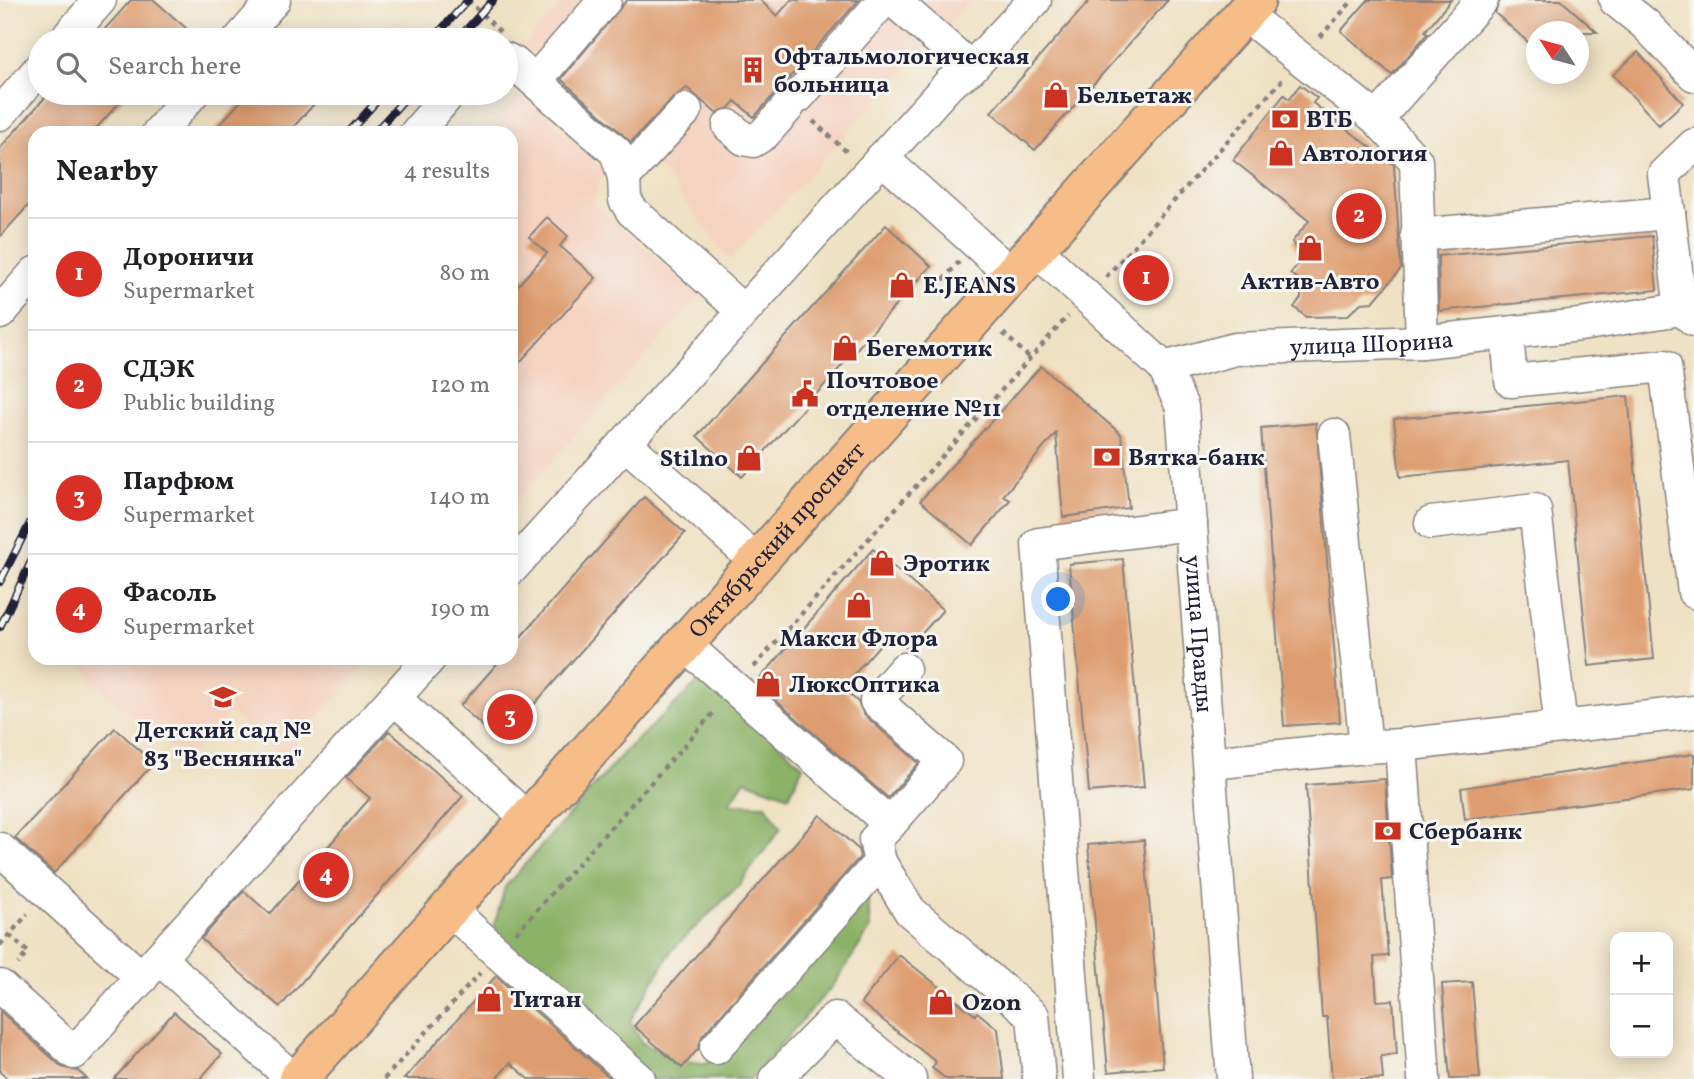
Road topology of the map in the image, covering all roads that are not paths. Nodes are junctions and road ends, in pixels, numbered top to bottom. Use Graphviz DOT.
graph roads {
  1 [pos="100,0"];
  2 [pos="274,0"];
  3 [pos="605,0"];
  4 [pos="884,0"];
  5 [pos="893,0"];
  6 [pos="1035,0"];
  7 [pos="1482,0"];
  8 [pos="1615,0"];
  9 [pos="1250,7"];
  10 [pos="76,28"];
  11 [pos="250,28"];
  12 [pos="518,68"];
  13 [pos="971,68"];
  14 [pos="1694,75"];
  15 [pos="535,81"];
  16 [pos="28,82"];
  17 [pos="182,105"];
  18 [pos="440,105"];
  19 [pos="686,110"];
  20 [pos="0,114"];
  21 [pos="1377,119"];
  22 [pos="164,126"];
  23 [pos="422,126"];
  24 [pos="729,126"];
  25 [pos="1694,145"];
  26 [pos="875,165"];
  27 [pos="624,177"];
  28 [pos="1669,213"];
  29 [pos="1417,235"];
  30 [pos="1023,262"];
  31 [pos="28,279"];
  32 [pos="2,305"];
  33 [pos="743,311"];
  34 [pos="1687,315"];
  35 [pos="1507,333"];
  36 [pos="1422,342"];
  37 [pos="1164,368"];
  38 [pos="1334,435"];
  39 [pos="625,443"];
  40 [pos="1431,523"];
  41 [pos="1191,524"];
  42 [pos="518,561"];
  43 [pos="757,562"];
  44 [pos="1694,592"];
  45 [pos="684,644"];
  46 [pos="424,665"];
  47 [pos="904,669"];
  48 [pos="394,698"];
  49 [pos="1694,712"];
  50 [pos="1561,727"];
  51 [pos="1401,745"];
  52 [pos="1366,747"];
  53 [pos="1211,764"];
  54 [pos="529,820"];
  55 [pos="890,824"];
  56 [pos="0,849"];
  57 [pos="880,862"];
  58 [pos="449,909"];
  59 [pos="151,968"];
  60 [pos="5,980"];
  61 [pos="716,1048"];
  62 [pos="305,1076"];
  63 [pos="639,1079"];
  64 [pos="775,1079"];
  65 [pos="910,1079"];
  66 [pos="1039,1079"];
  67 [pos="1079,1079"];
  68 [pos="1233,1079"];
  69 [pos="1424,1079"];
  1 -- 10 [label="street"];
  2 -- 11 [label="street"];
  3 -- 15 [label="street"];
  4 -- 24 [label="street"];
  5 -- 13 [label="street"];
  6 -- 13 [label="street"];
  7 -- 21 [label="street"];
  8 -- 14 [label="street"];
  9 -- 21 [label="street"];
  9 -- 30 [label="main road, Октябрьский проспект"];
  12 -- 15 [label="street"];
  13 -- 26 [label="street"];
  15 -- 27 [label="street"];
  16 -- 20 [label="street"];
  17 -- 22 [label="street"];
  18 -- 23 [label="street"];
  19 -- 27 [label="street"];
  21 -- 29 [label="street"];
  25 -- 28 [label="street"];
  26 -- 30 [label="street, улица Правды"];
  26 -- 33 [label="street"];
  27 -- 33 [label="street"];
  28 -- 29 [label="street"];
  28 -- 34 [label="street"];
  29 -- 36 [label="street"];
  30 -- 37 [label="street, улица Правды"];
  30 -- 43 [label="main road, Октябрьский проспект"];
  31 -- 32 [label="street"];
  33 -- 39 [label="street"];
  34 -- 35 [label="street, улица Шорина"];
  35 -- 36 [label="street, улица Шорина"];
  35 -- 44 [label="street"];
  36 -- 37 [label="street, улица Шорина"];
  37 -- 41 [label="street, улица Правды"];
  38 -- 52 [label="street"];
  39 -- 42 [label="street"];
  39 -- 43 [label="street"];
  40 -- 50 [label="street"];
  41 -- 53 [label="street, улица Правды"];
  41 -- 67 [label="street"];
  43 -- 45 [label="main road, Октябрьский проспект"];
  45 -- 54 [label="main road, Октябрьский проспект"];
  45 -- 55 [label="street"];
  46 -- 48 [label="street"];
  47 -- 55 [label="street"];
  48 -- 54 [label="street"];
  48 -- 59 [label="street"];
  49 -- 50 [label="street"];
  50 -- 51 [label="street"];
  51 -- 52 [label="street"];
  51 -- 69 [label="street"];
  52 -- 53 [label="street"];
  53 -- 68 [label="street, улица Правды"];
  54 -- 58 [label="main road, Октябрьский проспект"];
  55 -- 57 [label="street"];
  56 -- 59 [label="street"];
  57 -- 61 [label="street"];
  57 -- 66 [label="street"];
  58 -- 62 [label="main road, Октябрьский проспект"];
  58 -- 63 [label="street"];
  59 -- 60 [label="street"];
  59 -- 62 [label="street"];
  64 -- 65 [label="street"];
}
